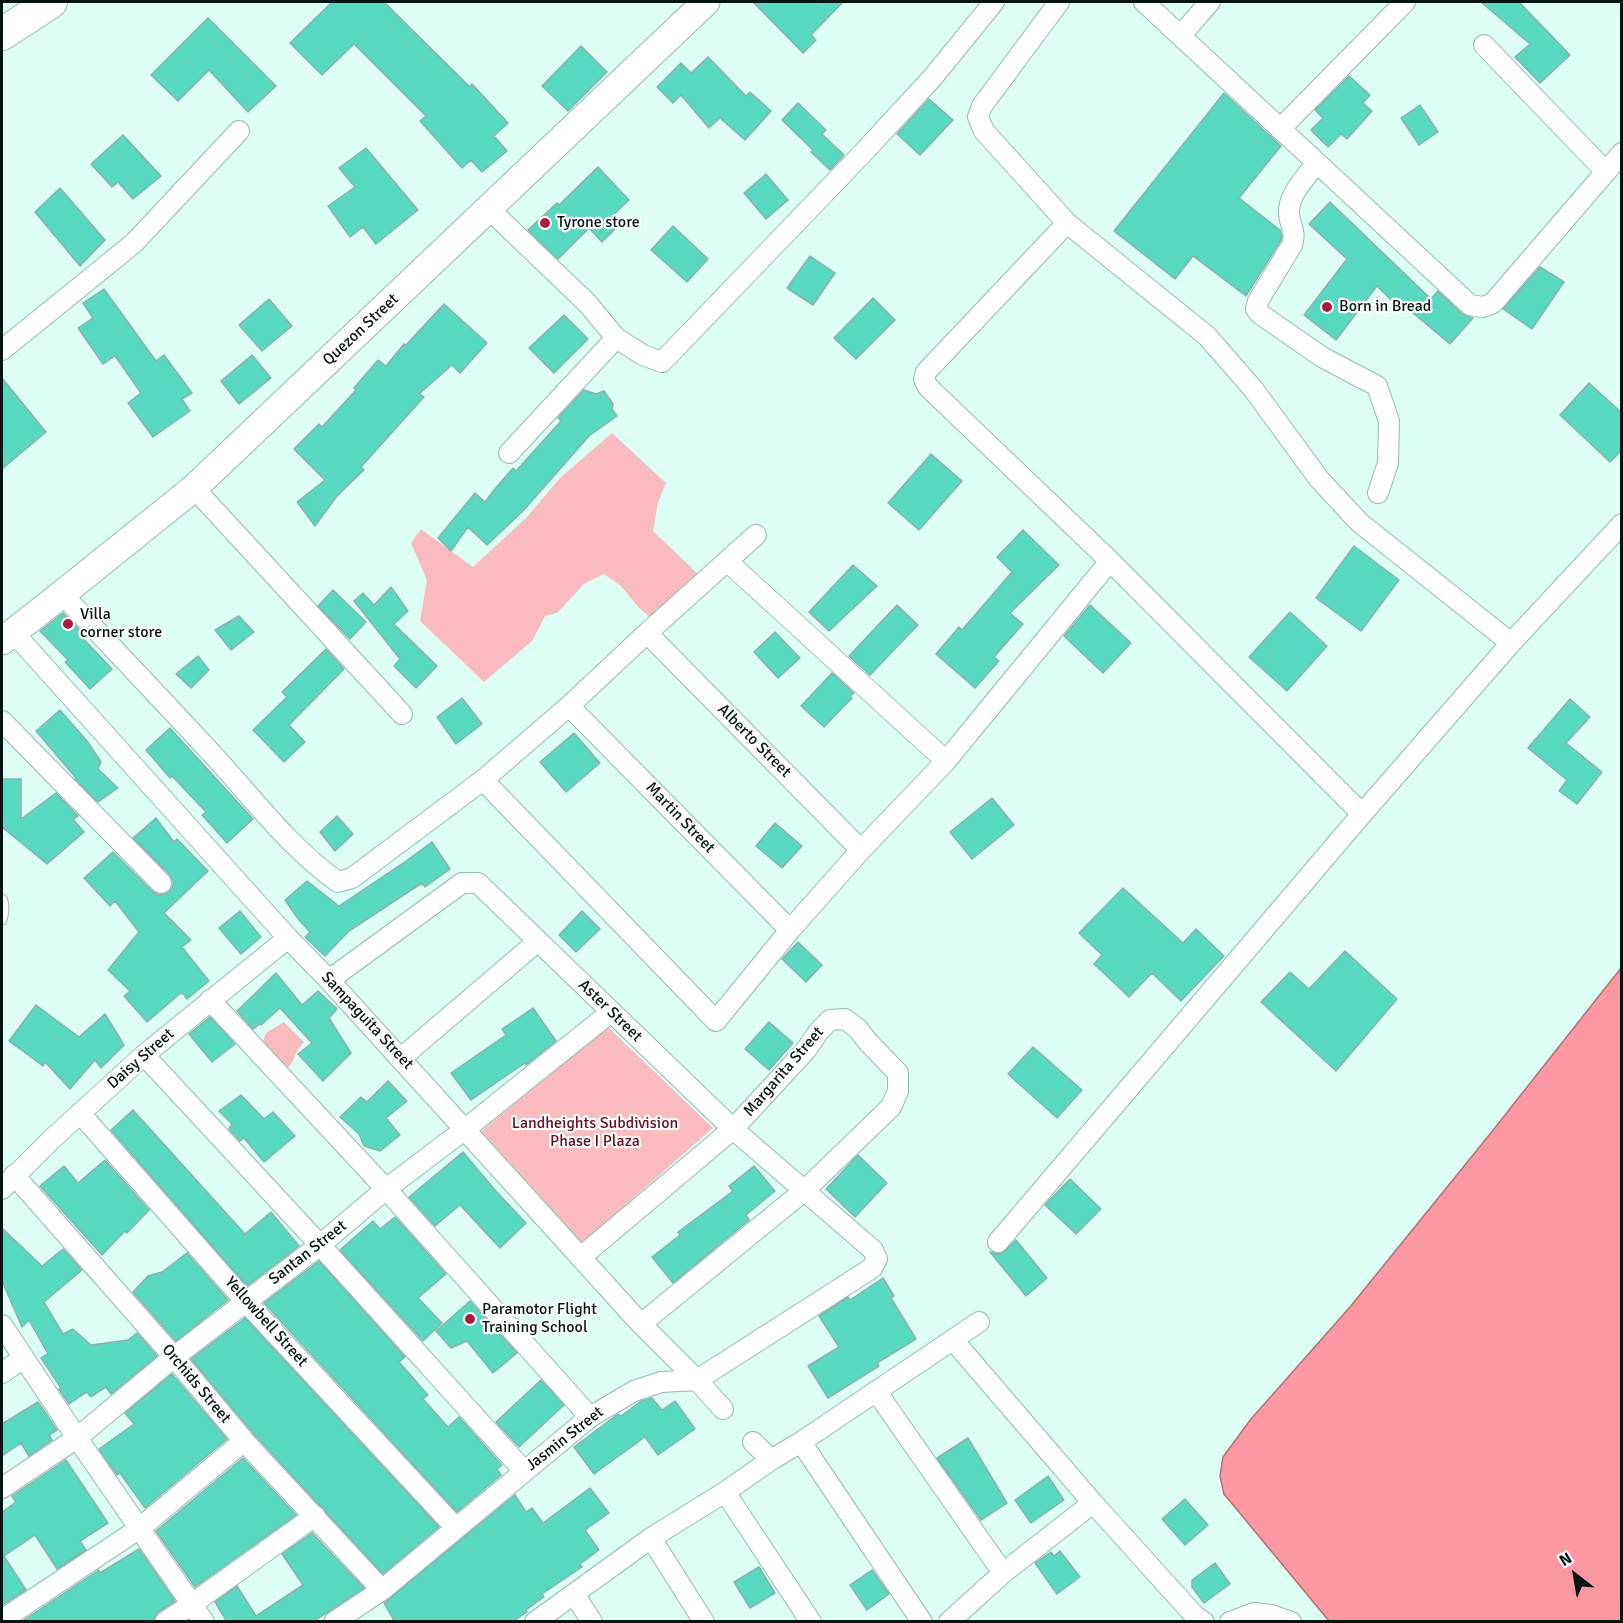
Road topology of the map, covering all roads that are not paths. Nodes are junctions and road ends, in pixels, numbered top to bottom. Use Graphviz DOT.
graph roads {
  1 [pos="51,2"];
  2 [pos="706,2"];
  3 [pos="994,2"];
  4 [pos="1059,2"];
  5 [pos="1144,2"];
  6 [pos="1210,2"];
  7 [pos="1405,2"];
  8 [pos="2,34"];
  9 [pos="1180,35"];
  10 [pos="1484,45"];
  11 [pos="1280,129"];
  12 [pos="239,132"];
  13 [pos="1622,153"];
  14 [pos="1316,162"];
  15 [pos="1606,172"];
  16 [pos="489,209"];
  17 [pos="1067,223"];
  18 [pos="616,338"];
  19 [pos="2,350"];
  20 [pos="509,453"];
  21 [pos="194,488"];
  22 [pos="1378,493"];
  23 [pos="1622,524"];
  24 [pos="756,535"];
  25 [pos="1110,561"];
  26 [pos="728,562"];
  27 [pos="62,594"];
  28 [pos="647,633"];
  29 [pos="7,636"];
  30 [pos="1511,643"];
  31 [pos="569,706"];
  32 [pos="402,714"];
  33 [pos="2,721"];
  34 [pos="946,760"];
  35 [pos="483,780"];
  36 [pos="1362,814"];
  37 [pos="861,850"];
  38 [pos="161,883"];
  39 [pos="2,899"];
  40 [pos="2,920"];
  41 [pos="790,930"];
  42 [pos="288,938"];
  43 [pos="538,941"];
  44 [pos="329,980"];
  45 [pos="210,1000"];
  46 [pos="611,1012"];
  47 [pos="144,1055"];
  48 [pos="401,1058"];
  49 [pos="80,1113"];
  50 [pos="464,1130"];
  51 [pos="733,1130"];
  52 [pos="8,1182"];
  53 [pos="386,1190"];
  54 [pos="805,1190"];
  55 [pos="998,1242"];
  56 [pos="320,1245"];
  57 [pos="581,1257"];
  58 [pos="878,1259"];
  59 [pos="246,1302"];
  60 [pos="979,1322"];
  61 [pos="2,1324"];
  62 [pos="641,1324"];
  63 [pos="953,1340"];
  64 [pos="174,1357"];
  65 [pos="23,1358"];
  66 [pos="2,1373"];
  67 [pos="698,1380"];
  68 [pos="876,1391"];
  69 [pos="723,1409"];
  70 [pos="590,1417"];
  71 [pos="77,1438"];
  72 [pos="244,1440"];
  73 [pos="753,1442"];
  74 [pos="801,1442"];
  75 [pos="771,1460"];
  76 [pos="524,1471"];
  77 [pos="2,1488"];
  78 [pos="725,1492"];
  79 [pos="1093,1503"];
  80 [pos="315,1516"];
  81 [pos="140,1528"];
  82 [pos="456,1528"];
  83 [pos="651,1538"];
  84 [pos="1003,1573"];
  85 [pos="382,1590"];
  86 [pos="574,1594"];
  87 [pos="192,1604"];
  88 [pos="2,1620"];
  89 [pos="165,1622"];
  90 [pos="204,1622"];
  91 [pos="334,1622"];
  92 [pos="535,1622"];
  93 [pos="592,1622"];
  94 [pos="704,1622"];
  95 [pos="811,1622"];
  96 [pos="922,1622"];
  97 [pos="949,1622"];
  98 [pos="1204,1622"];
  99 [pos="1230,1622"];
  100 [pos="1291,1622"];
  1 -- 8 [label="main road"];
  2 -- 16 [label="main road, Quezon Street"];
  3 -- 18 [label="street"];
  4 -- 17 [label="street"];
  5 -- 9 [label="street"];
  6 -- 9 [label="street"];
  7 -- 11 [label="street"];
  9 -- 11 [label="street"];
  10 -- 15 [label="street"];
  11 -- 14 [label="street"];
  12 -- 19 [label="street"];
  13 -- 15 [label="street"];
  14 -- 15 [label="street"];
  14 -- 22 [label="street"];
  16 -- 18 [label="street"];
  16 -- 21 [label="main road, Quezon Street"];
  17 -- 25 [label="street"];
  17 -- 30 [label="street"];
  18 -- 20 [label="street"];
  21 -- 27 [label="main road, Quezon Street"];
  21 -- 32 [label="street"];
  23 -- 30 [label="street"];
  24 -- 26 [label="street"];
  25 -- 34 [label="street"];
  25 -- 36 [label="street"];
  26 -- 28 [label="street"];
  26 -- 34 [label="street"];
  27 -- 29 [label="main road, Quezon Street"];
  27 -- 35 [label="street"];
  28 -- 31 [label="street"];
  28 -- 37 [label="street, Alberto Street"];
  29 -- 42 [label="street, Sampaguita Street"];
  30 -- 36 [label="street"];
  31 -- 35 [label="street"];
  31 -- 41 [label="street, Martin Street"];
  33 -- 38 [label="street"];
  34 -- 37 [label="street"];
  35 -- 41 [label="street"];
  36 -- 55 [label="street"];
  37 -- 41 [label="street"];
  39 -- 40 [label="lane"];
  42 -- 44 [label="street, Sampaguita Street"];
  42 -- 45 [label="street, Daisy Street"];
  43 -- 44 [label="street, Aster Street"];
  43 -- 46 [label="street, Aster Street"];
  43 -- 48 [label="street"];
  44 -- 48 [label="street, Sampaguita Street"];
  45 -- 47 [label="street, Daisy Street"];
  45 -- 53 [label="street"];
  46 -- 50 [label="street, Santan Street"];
  46 -- 51 [label="street, Aster Street"];
  47 -- 49 [label="street, Daisy Street"];
  47 -- 56 [label="street"];
  48 -- 50 [label="street, Sampaguita Street"];
  49 -- 52 [label="street, Daisy Street"];
  49 -- 59 [label="street, Yellowbell Street"];
  50 -- 53 [label="street, Santan Street"];
  50 -- 57 [label="street, Sampaguita Street"];
  51 -- 54 [label="street, Aster Street"];
  51 -- 54 [label="street, Margarita Street"];
  51 -- 57 [label="street, Margarita Street"];
  52 -- 64 [label="street, Orchids Street"];
  53 -- 56 [label="street, Santan Street"];
  53 -- 70 [label="street"];
  54 -- 58 [label="street, Aster Street"];
  54 -- 62 [label="street, Margarita Street"];
  56 -- 59 [label="street, Santan Street"];
  56 -- 76 [label="street"];
  57 -- 62 [label="street, Sampaguita Street"];
  58 -- 67 [label="street, Jasmin Street"];
  59 -- 64 [label="street, Santan Street"];
  59 -- 82 [label="street, Yellowbell Street"];
  60 -- 63 [label="street"];
  61 -- 65 [label="street"];
  62 -- 67 [label="street, Sampaguita Street"];
  63 -- 68 [label="street"];
  63 -- 79 [label="street"];
  64 -- 71 [label="street, Santan Street"];
  64 -- 72 [label="street, Orchids Street"];
  65 -- 66 [label="street"];
  65 -- 71 [label="street"];
  67 -- 69 [label="street, Sampaguita Street"];
  67 -- 70 [label="street, Jasmin Street"];
  68 -- 74 [label="street"];
  68 -- 84 [label="street"];
  70 -- 76 [label="street, Jasmin Street"];
  71 -- 77 [label="street, Santan Street"];
  71 -- 81 [label="street"];
  72 -- 80 [label="street, Orchids Street"];
  72 -- 81 [label="street"];
  73 -- 75 [label="street"];
  74 -- 75 [label="street"];
  74 -- 96 [label="street"];
  75 -- 78 [label="street"];
  76 -- 82 [label="street, Jasmin Street"];
  78 -- 83 [label="street"];
  78 -- 95 [label="street"];
  79 -- 84 [label="street"];
  79 -- 98 [label="street"];
  80 -- 85 [label="street, Orchids Street"];
  80 -- 87 [label="street"];
  81 -- 87 [label="street"];
  81 -- 88 [label="street"];
  82 -- 85 [label="street, Jasmin Street"];
  83 -- 86 [label="street"];
  83 -- 94 [label="street"];
  84 -- 97 [label="street"];
  85 -- 91 [label="street, Jasmin Street"];
  86 -- 92 [label="street"];
  86 -- 93 [label="street"];
  87 -- 89 [label="street"];
  87 -- 90 [label="street"];
  99 -- 100 [label="street"];
}
